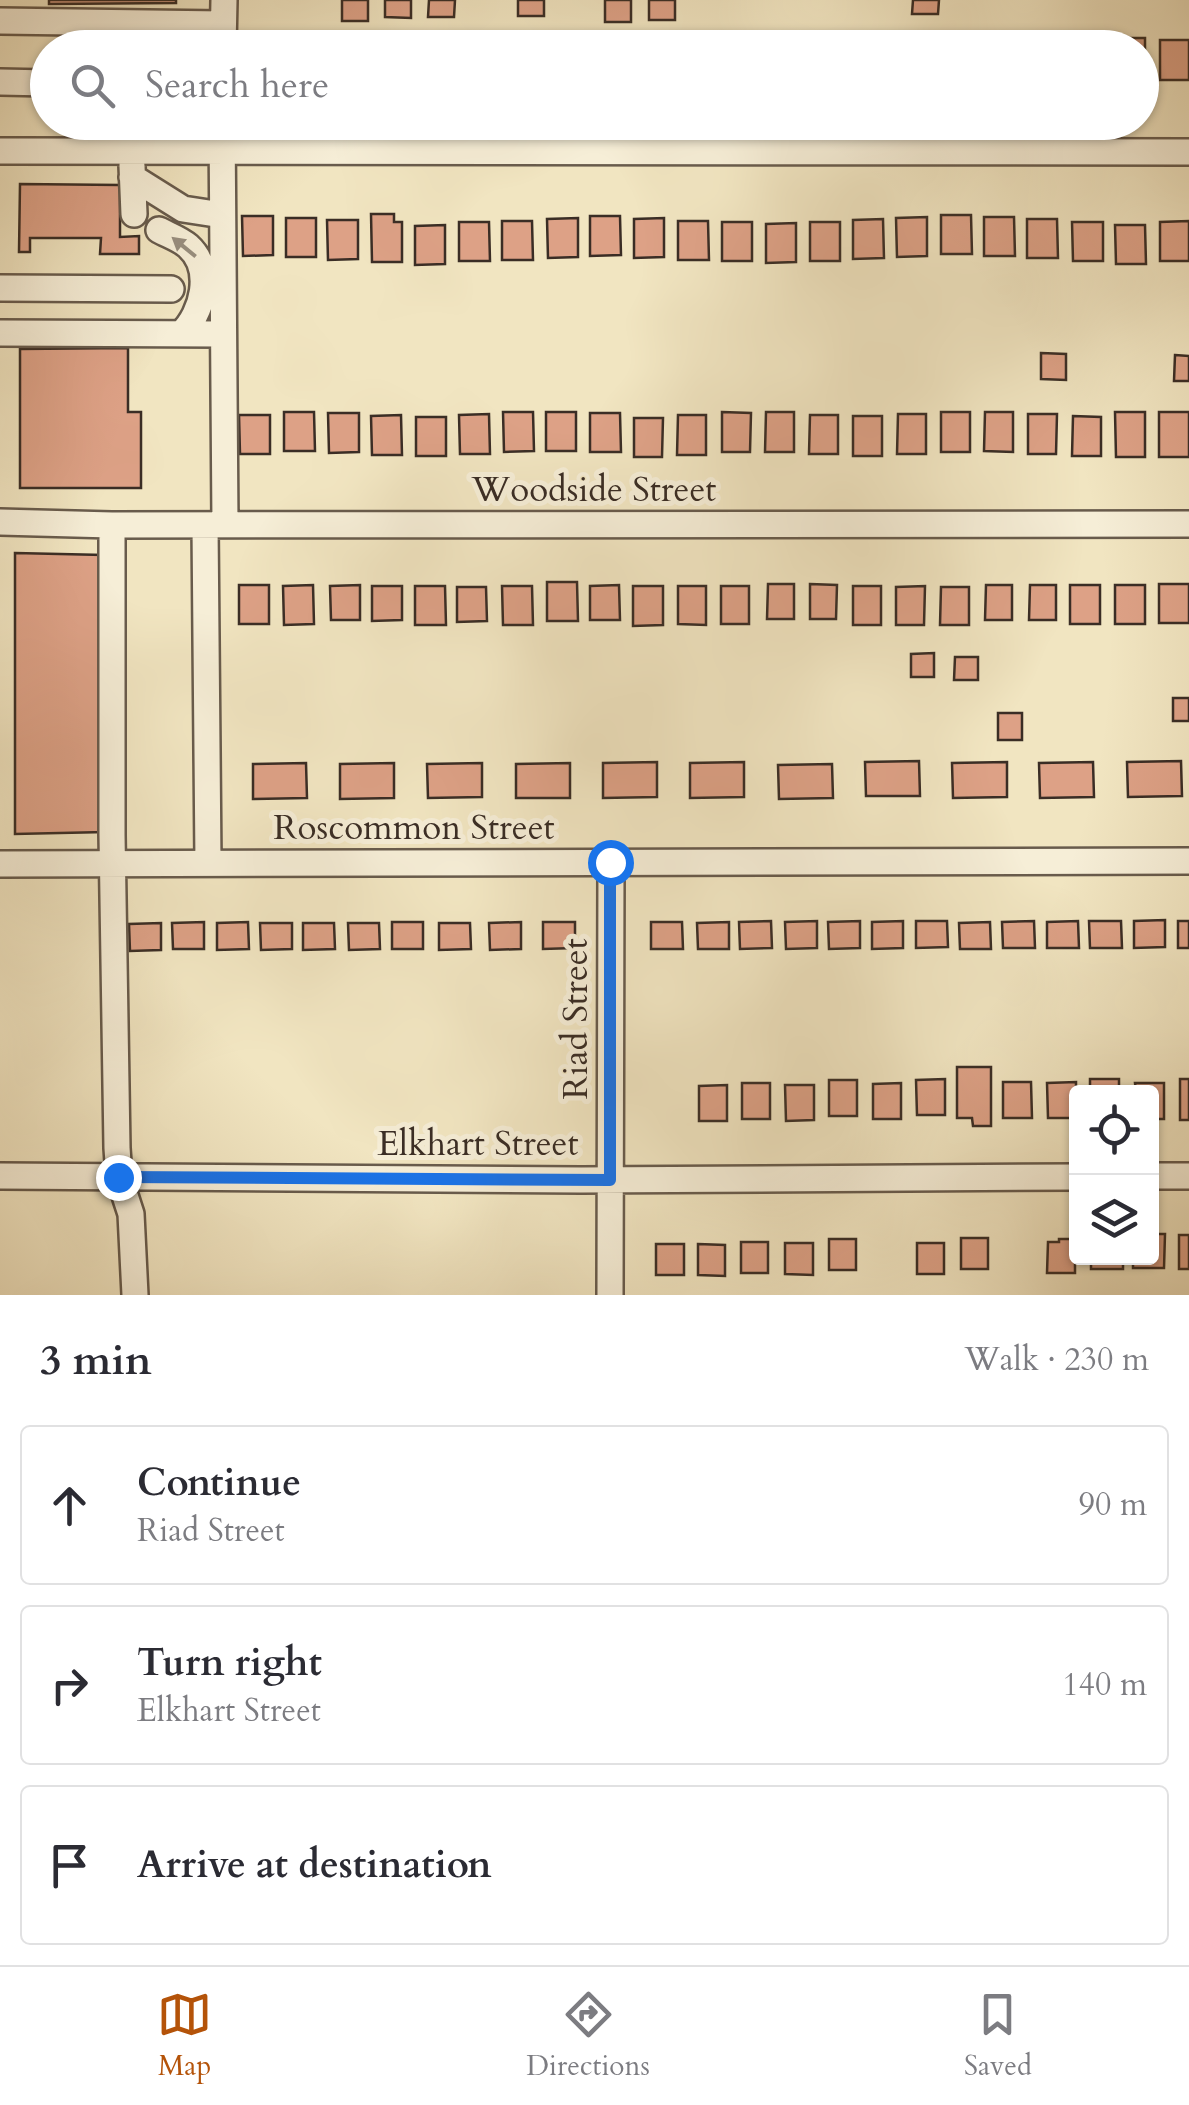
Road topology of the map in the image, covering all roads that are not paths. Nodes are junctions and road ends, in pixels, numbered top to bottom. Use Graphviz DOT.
graph roads {
  1 [pos="8,21"];
  2 [pos="223,24"];
  3 [pos="0,82"];
  4 [pos="30,83"];
  5 [pos="222,140"];
  6 [pos="0,151"];
  7 [pos="132,151"];
  8 [pos="222,151"];
  9 [pos="1189,152"];
  10 [pos="132,178"];
  11 [pos="134,214"];
  12 [pos="222,216"];
  13 [pos="159,230"];
  14 [pos="0,288"];
  15 [pos="171,289"];
  16 [pos="0,333"];
  17 [pos="181,334"];
  18 [pos="221,334"];
  19 [pos="0,522"];
  20 [pos="1189,524"];
  21 [pos="112,525"];
  22 [pos="215,525"];
  23 [pos="1189,860"];
  24 [pos="610,862"];
  25 [pos="0,864"];
  26 [pos="112,864"];
  27 [pos="208,864"];
  28 [pos="0,1176"];
  29 [pos="1159,1176"];
  30 [pos="1189,1176"];
  31 [pos="118,1177"];
  32 [pos="1069,1177"];
  33 [pos="610,1180"];
  34 [pos="135,1295"];
  35 [pos="610,1295"];
  1 -- 2 [label="street"];
  3 -- 4 [label="street"];
  5 -- 8 [label="street"];
  6 -- 7 [label="street"];
  7 -- 8 [label="street"];
  7 -- 10 [label="street"];
  8 -- 9 [label="street"];
  8 -- 12 [label="street"];
  10 -- 11 [label="street"];
  10 -- 12 [label="street"];
  12 -- 18 [label="street"];
  17 -- 13 [label="street, one-way"];
  14 -- 15 [label="street"];
  16 -- 17 [label="street"];
  17 -- 18 [label="street"];
  18 -- 22 [label="street"];
  19 -- 21 [label="street, Woodside Street"];
  20 -- 22 [label="street, Woodside Street"];
  21 -- 22 [label="street, Woodside Street"];
  21 -- 26 [label="street"];
  22 -- 27 [label="street"];
  23 -- 24 [label="street, Roscommon Street"];
  24 -- 27 [label="street, Roscommon Street"];
  24 -- 33 [label="street, Riad Street"];
  25 -- 26 [label="street, Roscommon Street"];
  26 -- 27 [label="street, Roscommon Street"];
  26 -- 31 [label="street"];
  28 -- 31 [label="street, Elkhart Street"];
  29 -- 30 [label="street"];
  31 -- 33 [label="street, Elkhart Street"];
  31 -- 34 [label="street"];
  32 -- 33 [label="street, Elkhart Street"];
  33 -- 35 [label="street, Riad Street"];
}
